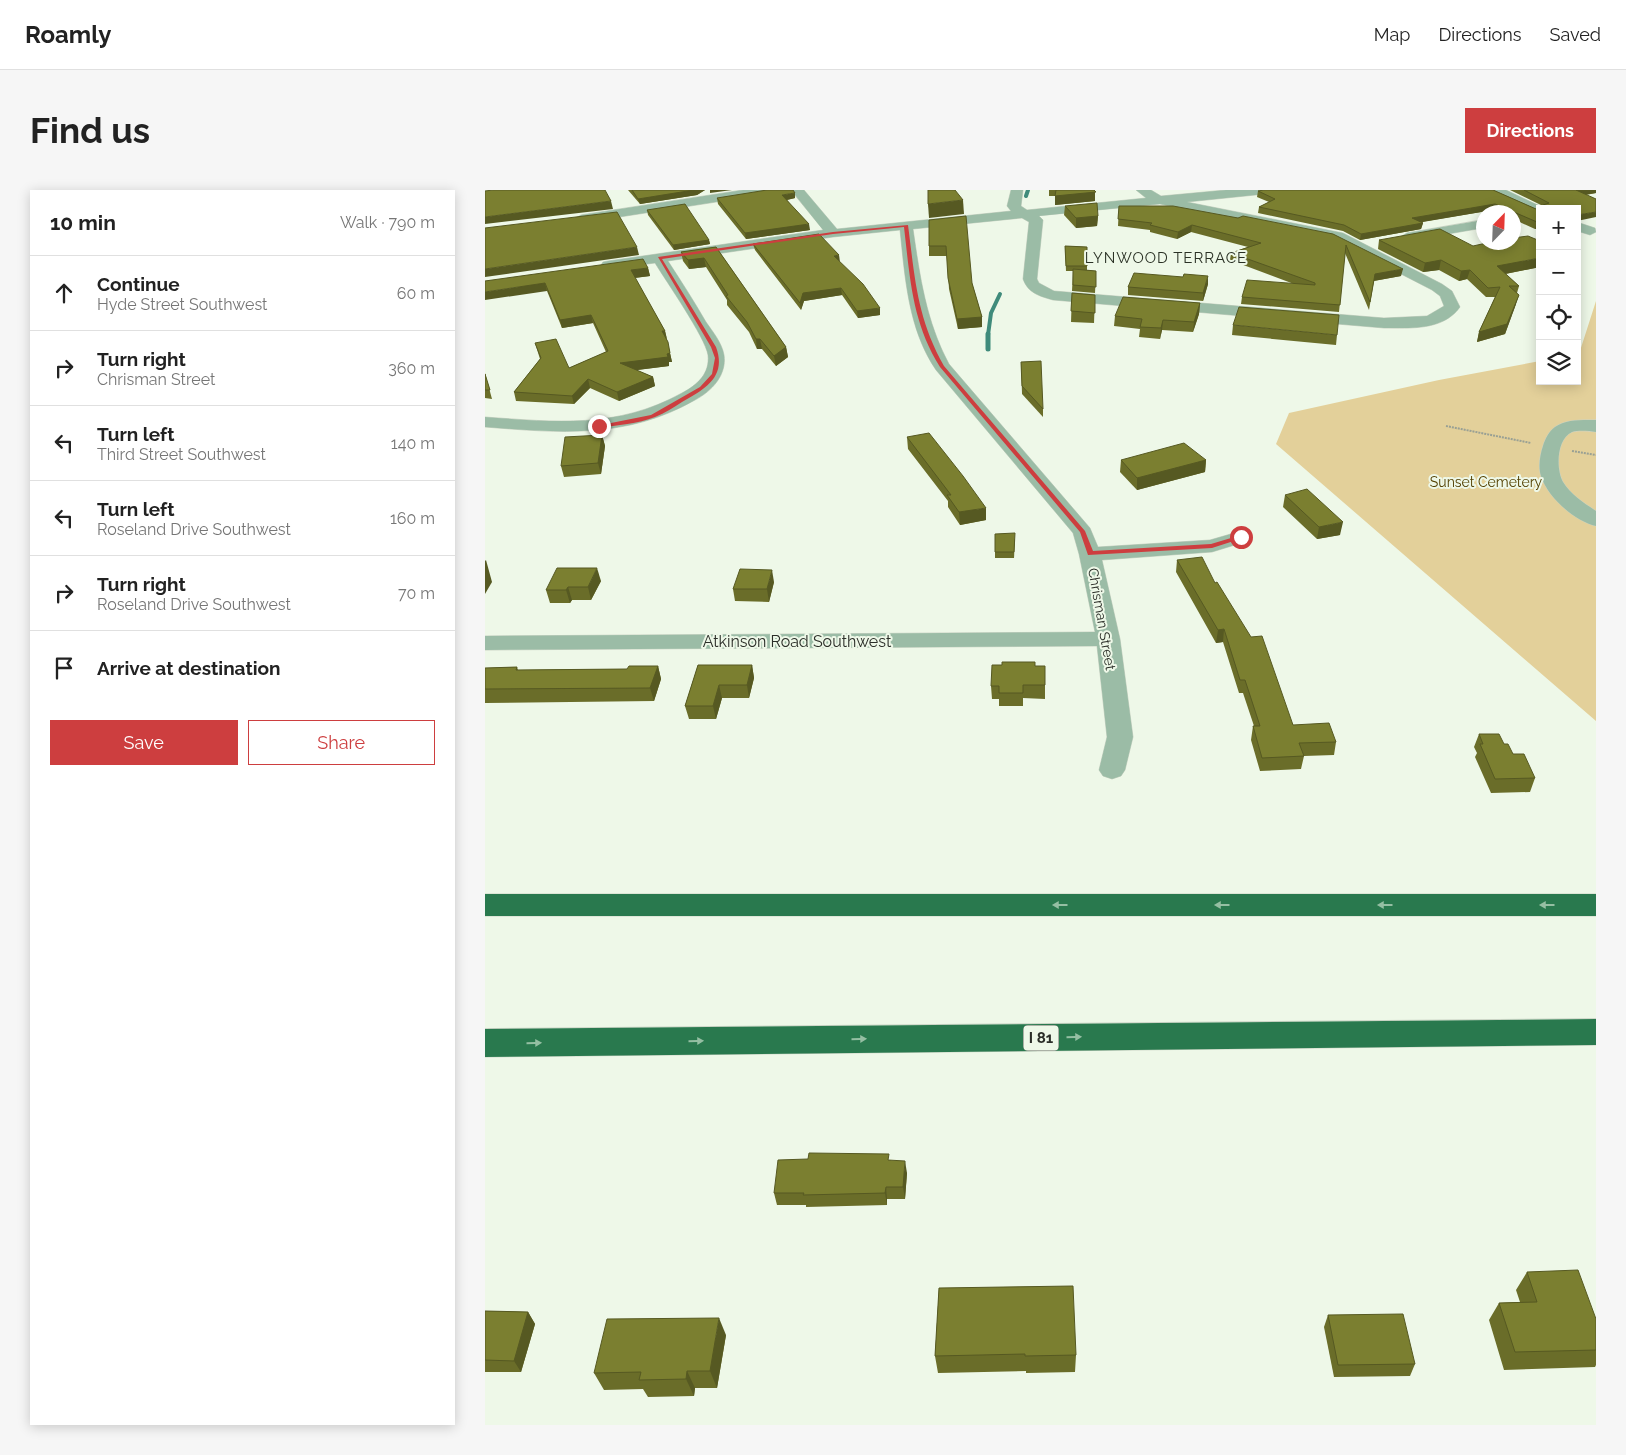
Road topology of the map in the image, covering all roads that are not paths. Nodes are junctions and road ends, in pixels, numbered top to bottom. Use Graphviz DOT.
graph roads {
  1 [pos="709,190"];
  2 [pos="768,190"];
  3 [pos="797,190"];
  4 [pos="1017,190"];
  5 [pos="1142,190"];
  6 [pos="1265,190"];
  7 [pos="1495,190"];
  8 [pos="728,197"];
  9 [pos="1158,200"];
  10 [pos="1536,208"];
  11 [pos="1024,213"];
  12 [pos="1536,215"];
  13 [pos="1522,217"];
  14 [pos="569,220"];
  15 [pos="906,225"];
  16 [pos="1476,225"];
  17 [pos="833,233"];
  18 [pos="1394,240"];
  19 [pos="1377,243"];
  20 [pos="1359,246"];
  21 [pos="659,258"];
  22 [pos="591,268"];
  23 [pos="485,422"];
  24 [pos="1596,426"];
  25 [pos="1596,520"];
  26 [pos="1241,537"];
  27 [pos="1090,554"];
  28 [pos="1108,639"];
  29 [pos="485,643"];
  30 [pos="1112,770"];
  31 [pos="485,905"];
  32 [pos="1596,905"];
  33 [pos="1596,1032"];
  34 [pos="485,1043"];
  1 -- 8 [label="street"];
  2 -- 8 [label="street"];
  3 -- 17 [label="street"];
  4 -- 11 [label="street"];
  5 -- 9 [label="street"];
  6 -- 9 [label="street"];
  7 -- 10 [label="street"];
  8 -- 14 [label="street"];
  9 -- 11 [label="street"];
  9 -- 20 [label="street"];
  11 -- 15 [label="street"];
  11 -- 20 [label="street"];
  12 -- 13 [label="street"];
  15 -- 17 [label="street"];
  15 -- 27 [label="street, Chrisman Street"];
  16 -- 18 [label="street"];
  17 -- 21 [label="street"];
  19 -- 20 [label="street"];
  21 -- 22 [label="street"];
  21 -- 23 [label="street"];
  24 -- 25 [label="street"];
  26 -- 27 [label="street"];
  27 -- 28 [label="street, Chrisman Street"];
  28 -- 29 [label="street, Atkinson Road Southwest"];
  28 -- 30 [label="street, Chrisman Street"];
  32 -- 31 [label="highway, one-way"];
  34 -- 33 [label="highway, I 81, one-way"];
}
